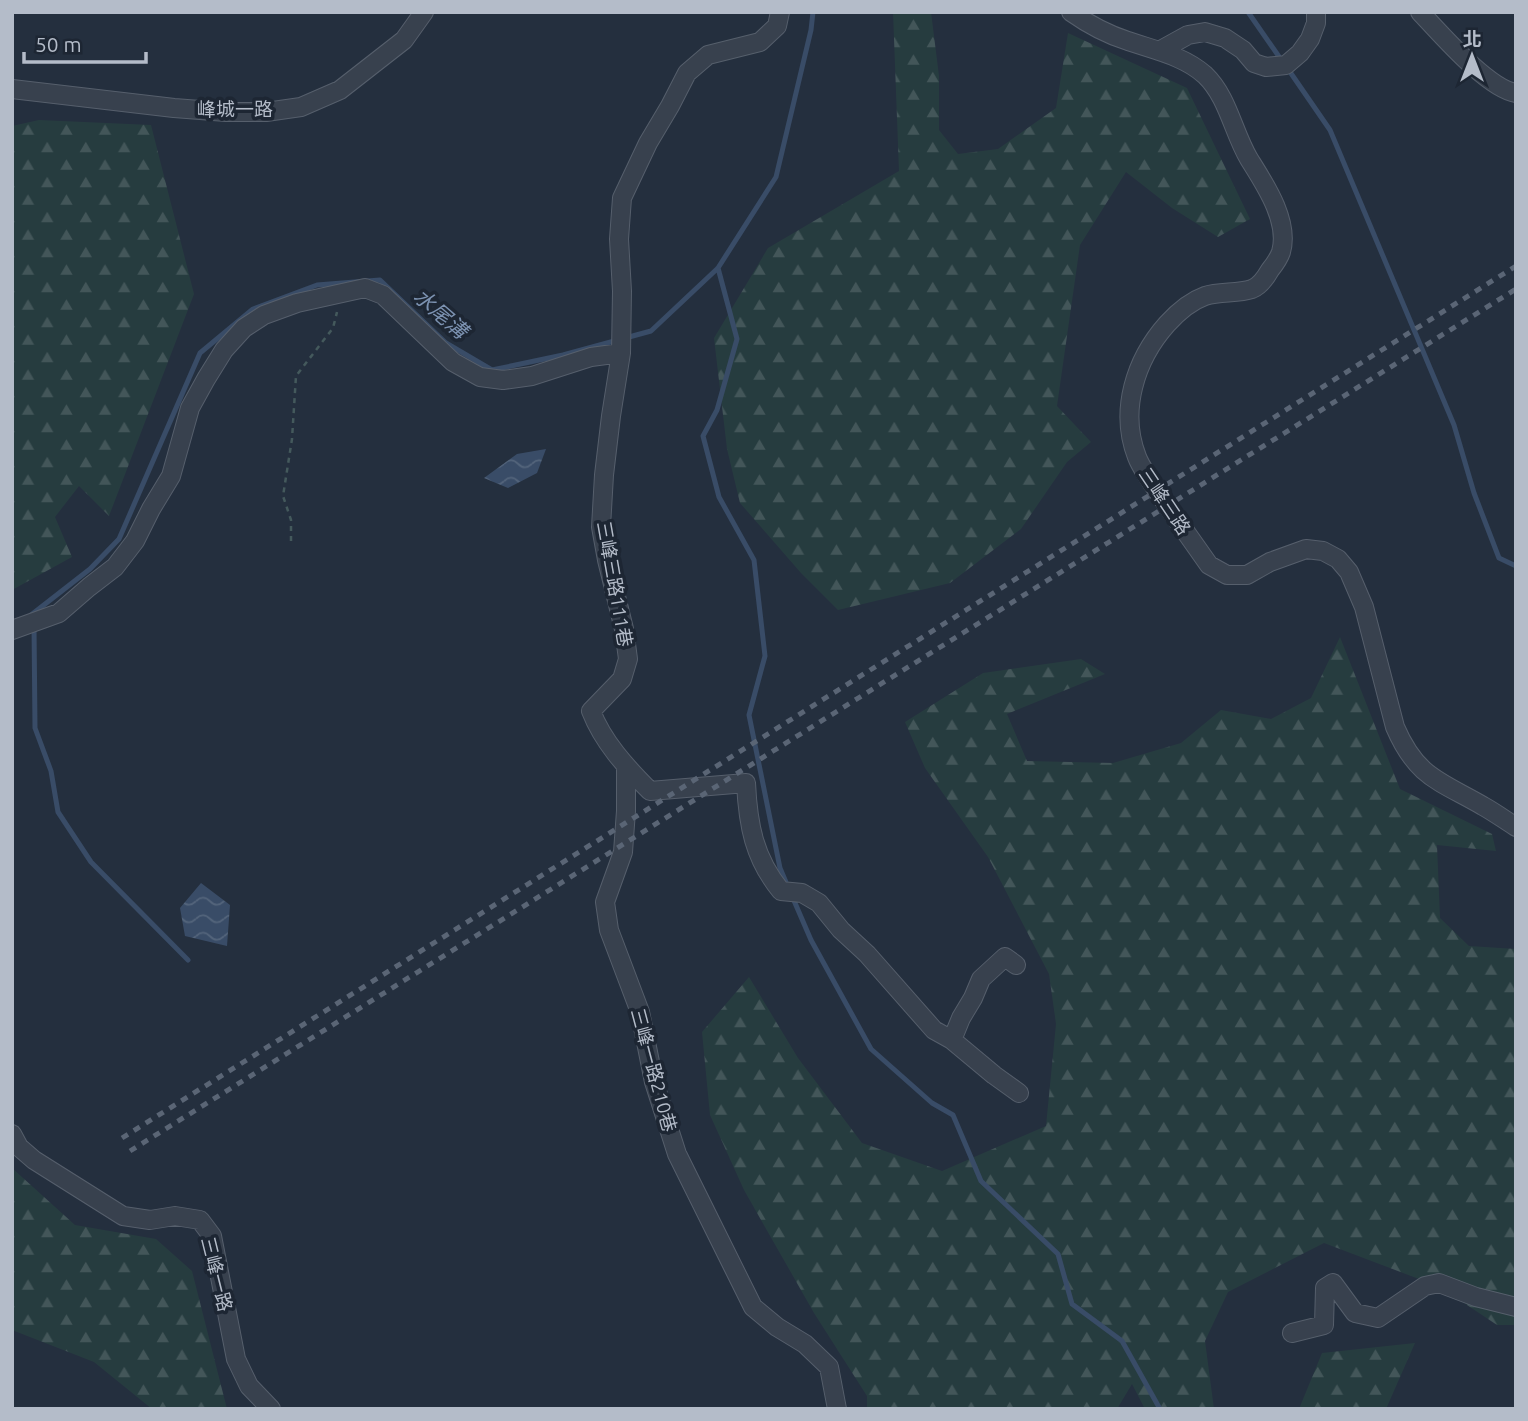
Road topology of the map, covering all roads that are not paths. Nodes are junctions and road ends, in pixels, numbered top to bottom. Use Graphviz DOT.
graph roads {
  1 [pos="424,12"];
  2 [pos="780,12"];
  3 [pos="1071,12"];
  4 [pos="1316,12"];
  5 [pos="1420,12"];
  6 [pos="1159,51"];
  7 [pos="12,89"];
  8 [pos="1516,93"];
  9 [pos="621,352"];
  10 [pos="12,630"];
  11 [pos="626,767"];
  12 [pos="1516,827"];
  13 [pos="1016,965"];
  14 [pos="952,1040"];
  15 [pos="1019,1093"];
  16 [pos="12,1134"];
  17 [pos="1516,1307"];
  18 [pos="1292,1333"];
  19 [pos="271,1409"];
  20 [pos="837,1409"];
  1 -- 7 [label="street, 峰城一路"];
  2 -- 9 [label="street, 三峰三路111巷"];
  3 -- 6 [label="street, 三峰三路"];
  4 -- 6 [label="street"];
  5 -- 8 [label="street"];
  6 -- 12 [label="street, 三峰三路, bridge"];
  9 -- 10 [label="street"];
  9 -- 11 [label="street, 三峰三路111巷"];
  11 -- 14 [label="street, 三峰三路111巷"];
  11 -- 20 [label="street, 三峰一路210巷"];
  13 -- 14 [label="street"];
  14 -- 15 [label="street, 三峰三路111巷"];
  16 -- 19 [label="street, 三峰一路"];
  17 -- 18 [label="street"];
}
